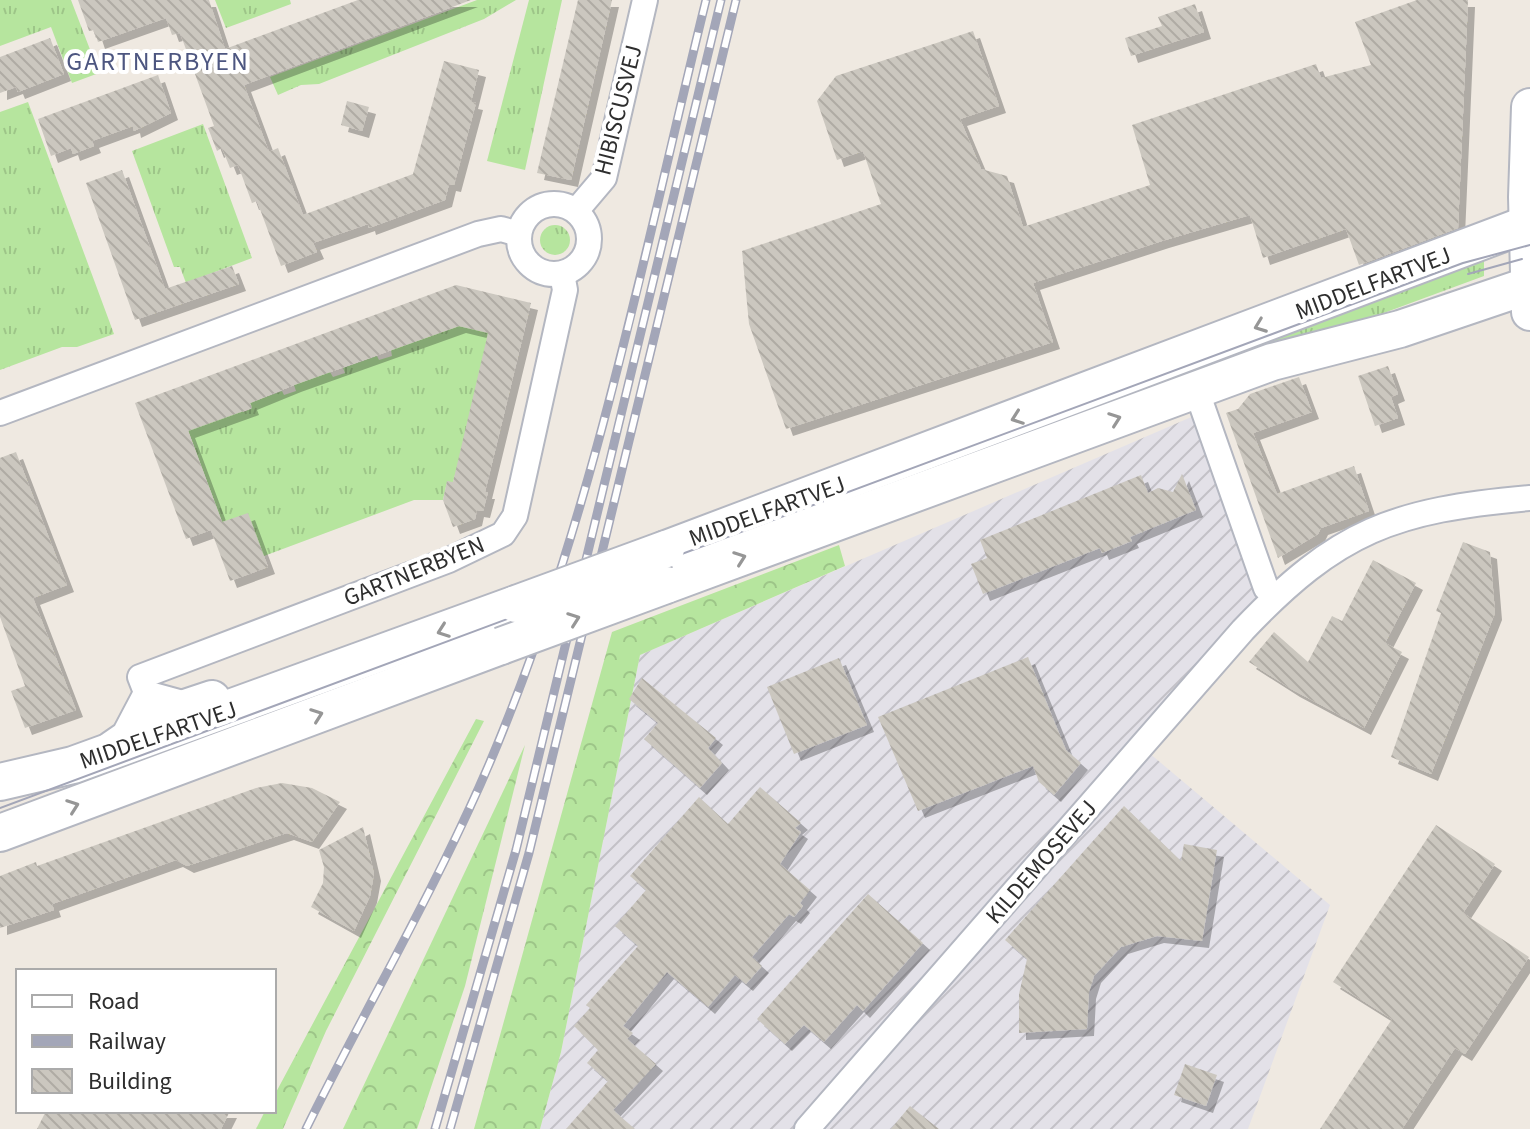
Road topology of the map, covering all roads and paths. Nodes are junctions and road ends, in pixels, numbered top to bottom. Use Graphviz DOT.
graph roads {
  1 [pos="645,0"];
  2 [pos="1530,107"];
  3 [pos="576,211"];
  4 [pos="519,234"];
  5 [pos="1529,263"];
  6 [pos="562,274"];
  7 [pos="1530,312"];
  8 [pos="1196,389"];
  9 [pos="0,413"];
  10 [pos="1530,498"];
  11 [pos="1275,596"];
  12 [pos="361,661"];
  13 [pos="149,700"];
  14 [pos="89,759"];
  15 [pos="0,782"];
  16 [pos="0,794"];
  17 [pos="0,833"];
  18 [pos="807,1129"];
  1 -- 3 [label="street, HIBISCUSVEJ"];
  2 -- 5 [label="street"];
  3 -- 4 [label="street"];
  3 -- 6 [label="street"];
  4 -- 6 [label="street"];
  4 -- 9 [label="street"];
  5 -- 7 [label="street"];
  5 -- 8 [label="street, MIDDELFARTVEJ"];
  5 -- 12 [label="street, MIDDELFARTVEJ, one-way, bridge"];
  6 -- 13 [label="street, GARTNERBYEN"];
  8 -- 11 [label="street"];
  17 -- 8 [label="street, MIDDELFARTVEJ, one-way, bridge"];
  10 -- 11 [label="street, KILDEMOSEVEJ"];
  11 -- 18 [label="street, KILDEMOSEVEJ"];
  12 -- 13 [label="street"];
  12 -- 14 [label="street, MIDDELFARTVEJ"];
  13 -- 14 [label="street"];
  14 -- 15 [label="street, MIDDELFARTVEJ"];
  14 -- 16 [label="street"];
}
